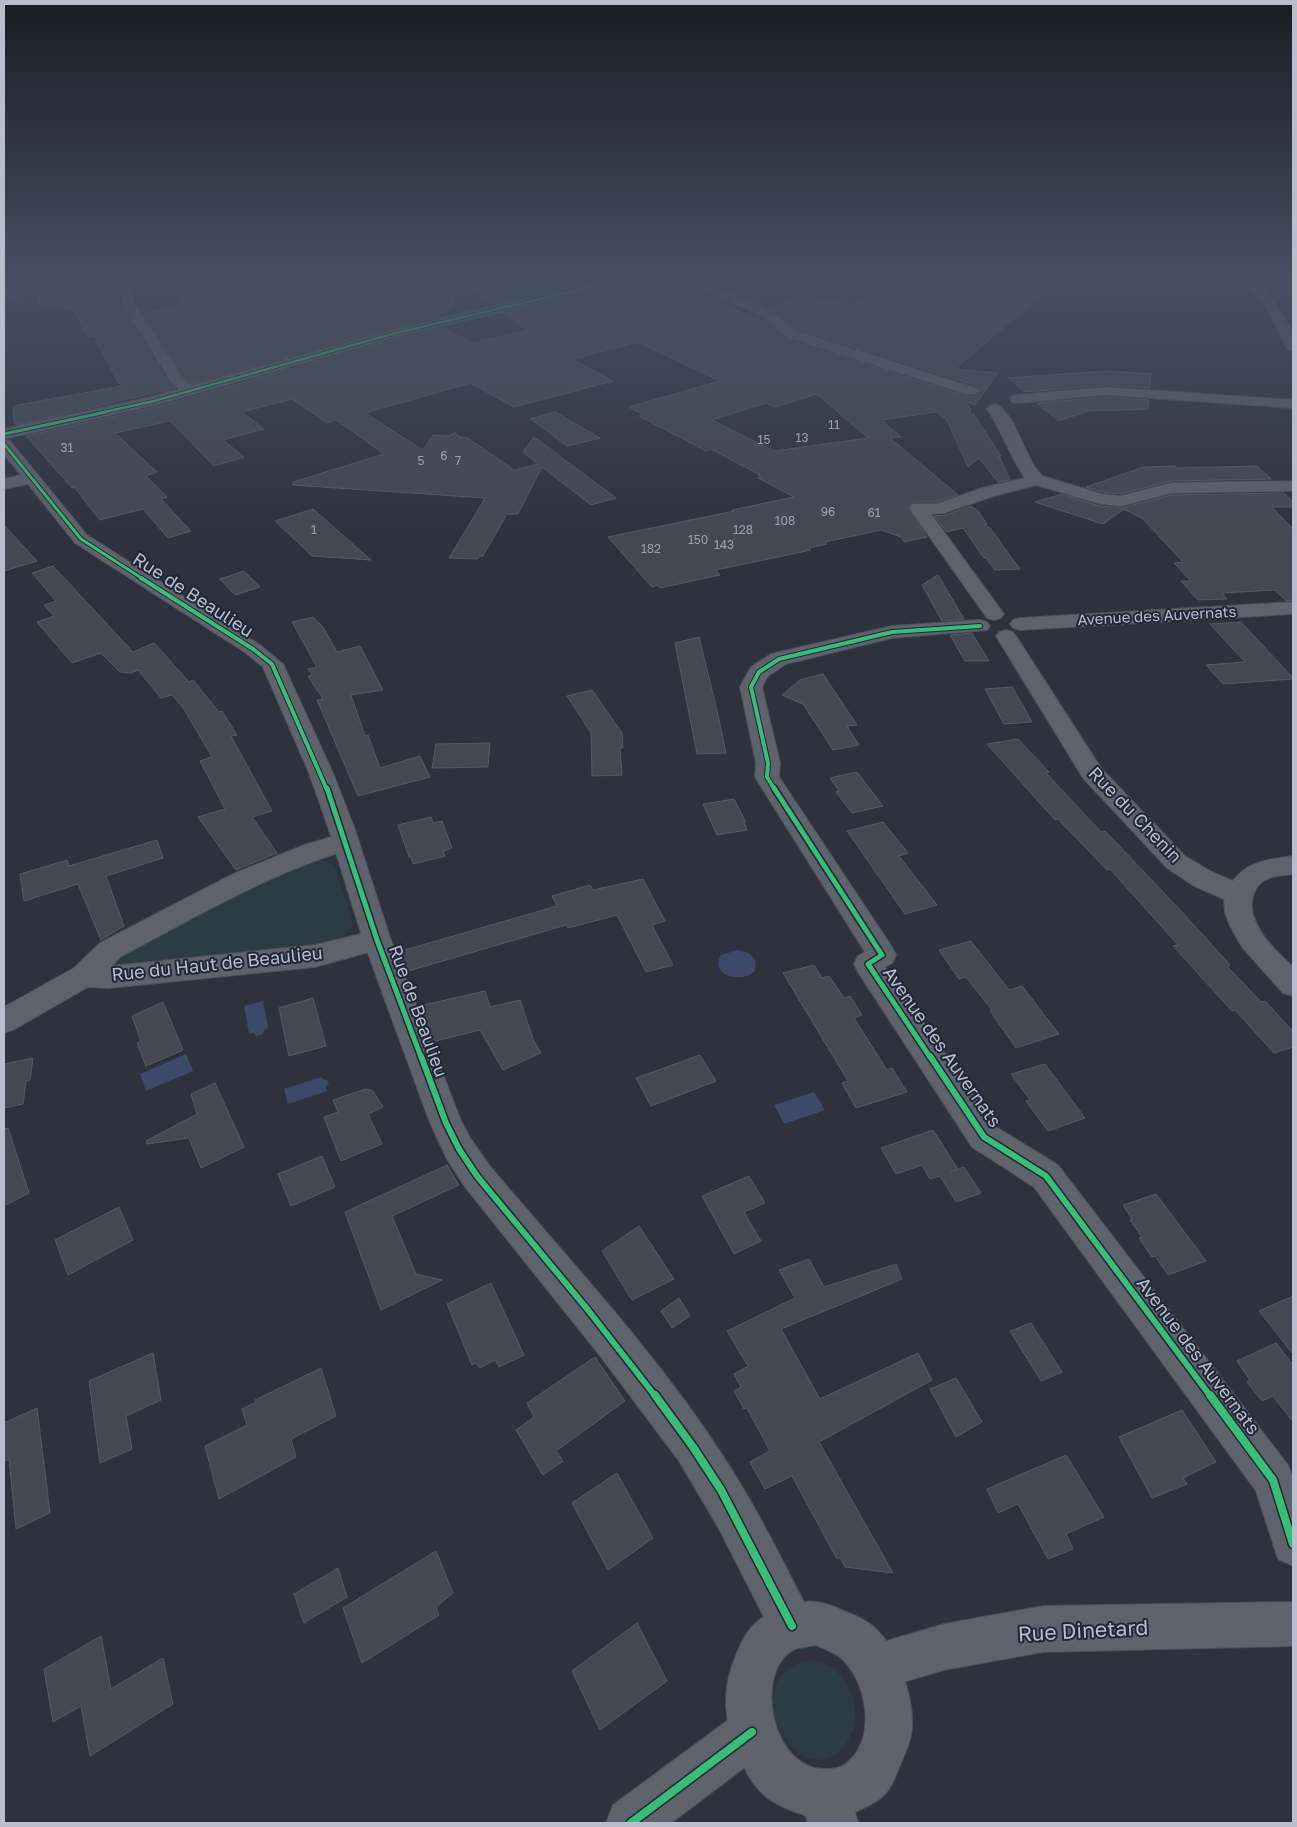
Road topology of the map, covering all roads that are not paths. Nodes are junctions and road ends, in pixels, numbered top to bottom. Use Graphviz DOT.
graph roads {
  1 [pos="168,366"];
  2 [pos="277,366"];
  3 [pos="899,366"];
  4 [pos="189,391"];
  5 [pos="1001,391"];
  6 [pos="1017,399"];
  7 [pos="1293,404"];
  8 [pos="995,409"];
  9 [pos="4,434"];
  10 [pos="4,444"];
  11 [pos="1036,480"];
  12 [pos="18,481"];
  13 [pos="1293,486"];
  14 [pos="1293,608"];
  15 [pos="1000,625"];
  16 [pos="345,842"];
  17 [pos="1293,865"];
  18 [pos="1238,894"];
  19 [pos="377,940"];
  20 [pos="84,976"];
  21 [pos="1293,985"];
  22 [pos="4,1021"];
  23 [pos="1293,1544"];
  24 [pos="1293,1624"];
  25 [pos="792,1626"];
  26 [pos="876,1667"];
  27 [pos="752,1732"];
  28 [pos="830,1810"];
  29 [pos="631,1823"];
  1 -- 4 [label="street"];
  2 -- 4 [label="street"];
  3 -- 8 [label="street"];
  4 -- 9 [label="street"];
  5 -- 6 [label="street"];
  6 -- 7 [label="street"];
  6 -- 8 [label="street"];
  8 -- 11 [label="street"];
  10 -- 12 [label="street, Rue de Beaulieu"];
  11 -- 13 [label="street"];
  11 -- 15 [label="street, Rue du Chenin"];
  12 -- 16 [label="street, Rue de Beaulieu"];
  14 -- 15 [label="street, Avenue des Auvernats"];
  15 -- 18 [label="street, Rue du Chenin"];
  15 -- 23 [label="street, Avenue des Auvernats"];
  16 -- 19 [label="street, Rue de Beaulieu"];
  16 -- 20 [label="street, Rue du Haut de Beaulieu"];
  17 -- 18 [label="street"];
  18 -- 21 [label="street"];
  19 -- 20 [label="street, Rue du Haut de Beaulieu"];
  19 -- 25 [label="street, Rue de Beaulieu"];
  20 -- 22 [label="street, Rue du Haut de Beaulieu"];
  24 -- 26 [label="street, Rue Dinetard"];
  25 -- 26 [label="street"];
  25 -- 27 [label="street"];
  26 -- 28 [label="street"];
  27 -- 28 [label="street"];
  27 -- 29 [label="street"];
}
